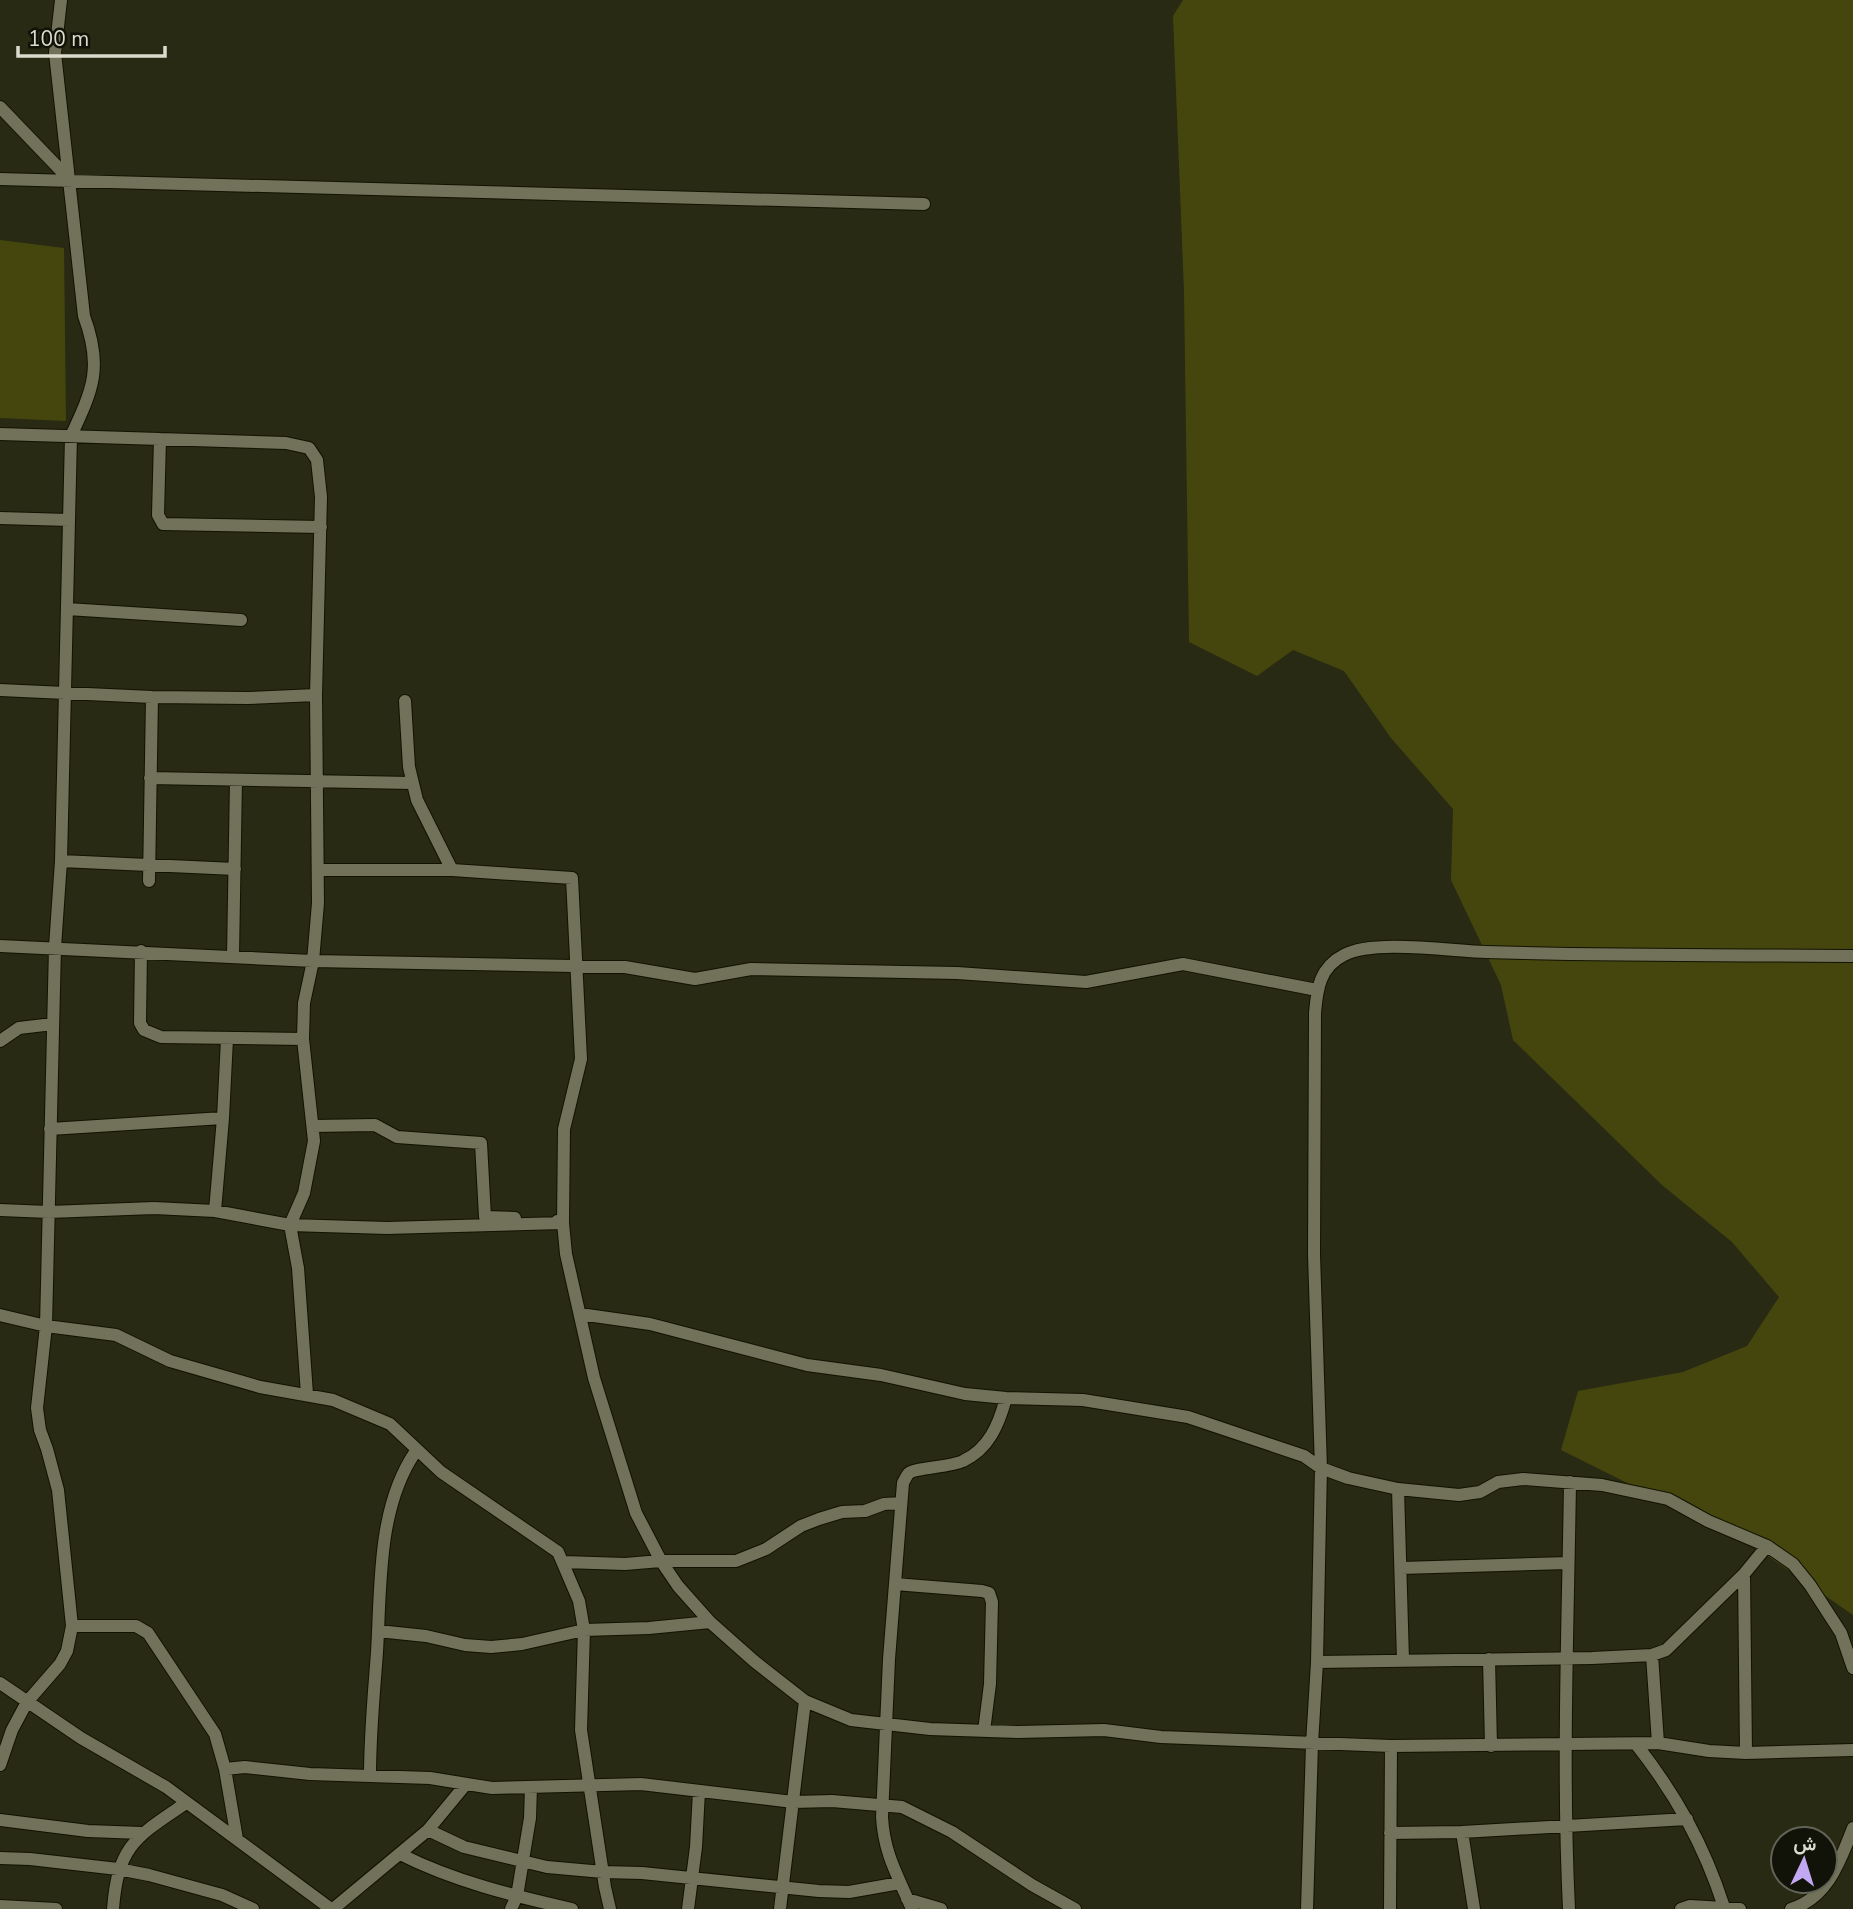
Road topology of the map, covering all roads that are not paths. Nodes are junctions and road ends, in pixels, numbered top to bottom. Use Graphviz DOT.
graph roads {
  1 [pos="61,0"];
  2 [pos="0,107"];
  3 [pos="0,179"];
  4 [pos="70,180"];
  5 [pos="924,204"];
  6 [pos="0,434"];
  7 [pos="71,436"];
  8 [pos="160,439"];
  9 [pos="0,518"];
  10 [pos="69,520"];
  11 [pos="321,527"];
  12 [pos="67,609"];
  13 [pos="241,620"];
  14 [pos="0,690"];
  15 [pos="65,692"];
  16 [pos="316,695"];
  17 [pos="152,697"];
  18 [pos="405,701"];
  19 [pos="150,778"];
  20 [pos="236,780"];
  21 [pos="317,782"];
  22 [pos="412,783"];
  23 [pos="61,861"];
  24 [pos="149,864"];
  25 [pos="235,869"];
  26 [pos="318,870"];
  27 [pos="452,870"];
  28 [pos="149,881"];
  29 [pos="0,946"];
  30 [pos="55,947"];
  31 [pos="141,951"];
  32 [pos="233,956"];
  33 [pos="1853,956"];
  34 [pos="313,961"];
  35 [pos="575,966"];
  36 [pos="1317,990"];
  37 [pos="53,1024"];
  38 [pos="227,1039"];
  39 [pos="303,1039"];
  40 [pos="0,1041"];
  41 [pos="223,1118"];
  42 [pos="313,1126"];
  43 [pos="50,1129"];
  44 [pos="0,1210"];
  45 [pos="215,1211"];
  46 [pos="49,1212"];
  47 [pos="564,1223"];
  48 [pos="290,1225"];
  49 [pos="580,1314"];
  50 [pos="0,1315"];
  51 [pos="46,1326"];
  52 [pos="307,1394"];
  53 [pos="1006,1398"];
  54 [pos="416,1451"];
  55 [pos="1321,1468"];
  56 [pos="1570,1482"];
  57 [pos="1398,1489"];
  58 [pos="901,1503"];
  59 [pos="1767,1546"];
  60 [pos="661,1561"];
  61 [pos="564,1562"];
  62 [pos="1569,1563"];
  63 [pos="1401,1568"];
  64 [pos="1744,1574"];
  65 [pos="895,1584"];
  66 [pos="710,1622"];
  67 [pos="72,1626"];
  68 [pos="584,1630"];
  69 [pos="378,1631"];
  70 [pos="1652,1655"];
  71 [pos="1567,1658"];
  72 [pos="1489,1659"];
  73 [pos="1403,1660"];
  74 [pos="1317,1662"];
  75 [pos="1853,1668"];
  76 [pos="0,1683"];
  77 [pos="805,1701"];
  78 [pos="27,1702"];
  79 [pos="887,1726"];
  80 [pos="6,1728"];
  81 [pos="984,1731"];
  82 [pos="1658,1743"];
  83 [pos="1312,1744"];
  84 [pos="1636,1744"];
  85 [pos="1492,1745"];
  86 [pos="1565,1745"];
  87 [pos="1391,1746"];
  88 [pos="1853,1750"];
  89 [pos="1746,1753"];
  90 [pos="0,1765"];
  91 [pos="225,1769"];
  92 [pos="370,1775"];
  93 [pos="466,1784"];
  94 [pos="531,1787"];
  95 [pos="590,1787"];
  96 [pos="699,1791"];
  97 [pos="793,1802"];
  98 [pos="186,1803"];
  99 [pos="883,1804"];
  100 [pos="1687,1819"];
  101 [pos="0,1820"];
  102 [pos="1565,1826"];
  103 [pos="1853,1828"];
  104 [pos="428,1830"];
  105 [pos="1462,1832"];
  106 [pos="142,1833"];
  107 [pos="1390,1833"];
  108 [pos="237,1839"];
  109 [pos="400,1854"];
  110 [pos="0,1858"];
  111 [pos="522,1860"];
  112 [pos="118,1869"];
  113 [pos="603,1872"];
  114 [pos="691,1878"];
  115 [pos="900,1883"];
  116 [pos="782,1889"];
  117 [pos="517,1896"];
  118 [pos="910,1904"];
  119 [pos="0,1906"];
  120 [pos="1724,1907"];
  121 [pos="56,1909"];
  122 [pos="113,1909"];
  123 [pos="253,1909"];
  124 [pos="332,1909"];
  125 [pos="512,1909"];
  126 [pos="572,1909"];
  127 [pos="610,1909"];
  128 [pos="688,1909"];
  129 [pos="780,1909"];
  130 [pos="940,1909"];
  131 [pos="1075,1909"];
  132 [pos="1307,1909"];
  133 [pos="1390,1909"];
  134 [pos="1474,1909"];
  135 [pos="1569,1909"];
  136 [pos="1681,1909"];
  137 [pos="1740,1909"];
  138 [pos="1791,1909"];
  1 -- 4 [label="street"];
  2 -- 4 [label="street"];
  3 -- 4 [label="street"];
  4 -- 5 [label="street"];
  4 -- 7 [label="street"];
  6 -- 7 [label="street"];
  7 -- 8 [label="street"];
  7 -- 10 [label="street"];
  8 -- 11 [label="street"];
  8 -- 11 [label="street"];
  9 -- 10 [label="street"];
  10 -- 12 [label="street"];
  11 -- 16 [label="street"];
  12 -- 13 [label="street"];
  12 -- 15 [label="street"];
  14 -- 15 [label="street"];
  15 -- 17 [label="street"];
  15 -- 23 [label="street"];
  16 -- 17 [label="street"];
  16 -- 21 [label="street"];
  17 -- 19 [label="street"];
  18 -- 22 [label="street"];
  19 -- 20 [label="street"];
  19 -- 24 [label="street"];
  20 -- 21 [label="street"];
  20 -- 25 [label="street"];
  21 -- 22 [label="street"];
  21 -- 26 [label="street"];
  22 -- 27 [label="street"];
  23 -- 24 [label="street"];
  23 -- 30 [label="street"];
  24 -- 25 [label="street"];
  24 -- 28 [label="street"];
  25 -- 32 [label="street"];
  26 -- 27 [label="street"];
  26 -- 34 [label="street"];
  27 -- 35 [label="street"];
  29 -- 30 [label="street"];
  30 -- 31 [label="street"];
  30 -- 37 [label="street"];
  31 -- 32 [label="street"];
  31 -- 38 [label="street"];
  32 -- 34 [label="street"];
  33 -- 36 [label="street"];
  34 -- 35 [label="street"];
  34 -- 39 [label="street"];
  35 -- 36 [label="street"];
  35 -- 47 [label="street"];
  36 -- 55 [label="street"];
  37 -- 40 [label="street"];
  37 -- 43 [label="street"];
  38 -- 39 [label="street"];
  38 -- 41 [label="street"];
  39 -- 42 [label="street"];
  41 -- 43 [label="street"];
  41 -- 45 [label="street"];
  42 -- 47 [label="street"];
  42 -- 48 [label="street"];
  43 -- 46 [label="street"];
  44 -- 46 [label="street"];
  45 -- 46 [label="street"];
  45 -- 48 [label="street"];
  46 -- 51 [label="street"];
  47 -- 48 [label="street"];
  47 -- 49 [label="street"];
  48 -- 52 [label="street"];
  49 -- 53 [label="street"];
  49 -- 60 [label="street"];
  50 -- 51 [label="street"];
  51 -- 52 [label="street"];
  51 -- 67 [label="street"];
  52 -- 54 [label="street"];
  53 -- 55 [label="street"];
  53 -- 58 [label="street"];
  54 -- 61 [label="street"];
  54 -- 69 [label="street"];
  55 -- 57 [label="street"];
  55 -- 74 [label="street"];
  56 -- 57 [label="street"];
  56 -- 59 [label="street"];
  56 -- 62 [label="street"];
  57 -- 63 [label="street"];
  58 -- 60 [label="street"];
  58 -- 65 [label="street"];
  59 -- 64 [label="street"];
  59 -- 75 [label="street"];
  60 -- 61 [label="street"];
  60 -- 66 [label="street"];
  61 -- 68 [label="street"];
  62 -- 63 [label="street"];
  62 -- 71 [label="street"];
  63 -- 73 [label="street"];
  64 -- 70 [label="street"];
  64 -- 89 [label="street"];
  65 -- 79 [label="street"];
  65 -- 81 [label="street"];
  66 -- 68 [label="street"];
  66 -- 77 [label="street"];
  67 -- 78 [label="street"];
  67 -- 91 [label="street"];
  68 -- 69 [label="street"];
  68 -- 95 [label="street"];
  69 -- 92 [label="street"];
  70 -- 71 [label="street"];
  70 -- 82 [label="street"];
  71 -- 72 [label="street"];
  71 -- 86 [label="street"];
  72 -- 73 [label="street"];
  72 -- 85 [label="street"];
  73 -- 74 [label="street"];
  74 -- 83 [label="street"];
  76 -- 78 [label="street"];
  77 -- 79 [label="street"];
  77 -- 97 [label="street"];
  78 -- 80 [label="street"];
  78 -- 98 [label="street"];
  79 -- 81 [label="street"];
  79 -- 99 [label="street"];
  80 -- 90 [label="street"];
  81 -- 83 [label="street"];
  82 -- 84 [label="street"];
  82 -- 89 [label="street"];
  83 -- 87 [label="street"];
  83 -- 132 [label="street"];
  84 -- 86 [label="street"];
  84 -- 100 [label="street"];
  85 -- 86 [label="street"];
  85 -- 87 [label="street"];
  86 -- 102 [label="street"];
  87 -- 107 [label="street"];
  88 -- 89 [label="street"];
  91 -- 92 [label="street"];
  91 -- 108 [label="street"];
  92 -- 93 [label="street"];
  93 -- 94 [label="street"];
  93 -- 104 [label="street"];
  94 -- 95 [label="street"];
  94 -- 111 [label="street"];
  95 -- 96 [label="street"];
  95 -- 113 [label="street"];
  96 -- 97 [label="street"];
  96 -- 114 [label="street"];
  97 -- 99 [label="street"];
  97 -- 116 [label="street"];
  98 -- 106 [label="street"];
  98 -- 108 [label="street"];
  99 -- 115 [label="street"];
  99 -- 131 [label="street"];
  100 -- 102 [label="street"];
  100 -- 120 [label="street"];
  101 -- 106 [label="street"];
  102 -- 105 [label="street"];
  102 -- 135 [label="street"];
  103 -- 138 [label="street"];
  104 -- 109 [label="street"];
  104 -- 111 [label="street"];
  105 -- 107 [label="street"];
  105 -- 134 [label="street"];
  106 -- 112 [label="street"];
  107 -- 133 [label="street"];
  108 -- 124 [label="street"];
  109 -- 117 [label="street"];
  109 -- 124 [label="street"];
  110 -- 112 [label="street"];
  111 -- 113 [label="street"];
  111 -- 117 [label="street"];
  112 -- 122 [label="street"];
  112 -- 123 [label="street"];
  113 -- 114 [label="street"];
  113 -- 127 [label="street"];
  114 -- 116 [label="street"];
  114 -- 128 [label="street"];
  115 -- 116 [label="street"];
  115 -- 118 [label="street"];
  116 -- 129 [label="street"];
  117 -- 125 [label="street"];
  117 -- 126 [label="street"];
  118 -- 130 [label="street"];
  119 -- 121 [label="street"];
  120 -- 136 [label="street"];
  120 -- 137 [label="street"];
}
